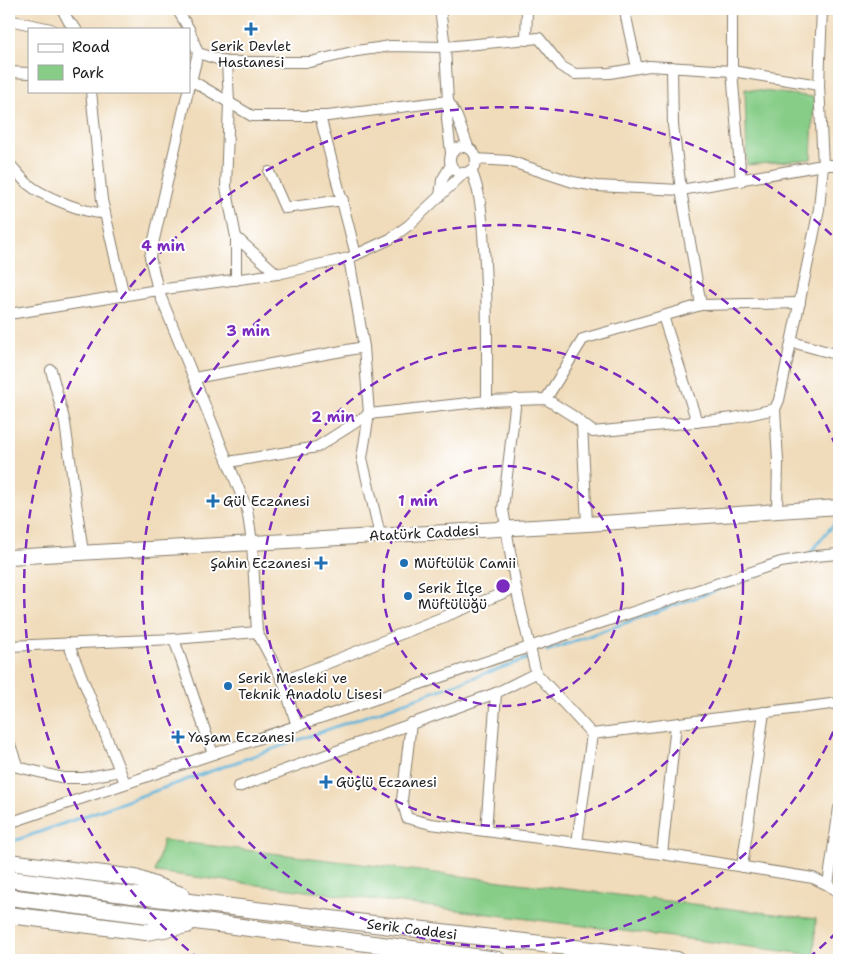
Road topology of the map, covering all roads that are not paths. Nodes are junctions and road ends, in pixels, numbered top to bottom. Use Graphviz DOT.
graph roads {
  1 [pos="62,9"];
  2 [pos="177,9"];
  3 [pos="440,9"];
  4 [pos="527,9"];
  5 [pos="626,9"];
  6 [pos="732,9"];
  7 [pos="822,9"];
  8 [pos="833,9"];
  9 [pos="9,20"];
  10 [pos="46,28"];
  11 [pos="75,28"];
  12 [pos="188,28"];
  13 [pos="190,32"];
  14 [pos="526,40"];
  15 [pos="445,47"];
  16 [pos="198,53"];
  17 [pos="227,62"];
  18 [pos="672,67"];
  19 [pos="637,68"];
  20 [pos="732,71"];
  21 [pos="9,72"];
  22 [pos="28,73"];
  23 [pos="190,81"];
  24 [pos="190,85"];
  25 [pos="819,85"];
  26 [pos="91,92"];
  27 [pos="187,92"];
  28 [pos="448,101"];
  29 [pos="229,102"];
  30 [pos="320,116"];
  31 [pos="469,149"];
  32 [pos="451,153"];
  33 [pos="476,159"];
  34 [pos="9,164"];
  35 [pos="450,165"];
  36 [pos="823,165"];
  37 [pos="839,165"];
  38 [pos="468,171"];
  39 [pos="269,172"];
  40 [pos="740,181"];
  41 [pos="681,190"];
  42 [pos="440,196"];
  43 [pos="342,200"];
  44 [pos="105,213"];
  45 [pos="236,237"];
  46 [pos="352,257"];
  47 [pos="277,274"];
  48 [pos="236,280"];
  49 [pos="158,290"];
  50 [pos="124,296"];
  51 [pos="800,303"];
  52 [pos="701,305"];
  53 [pos="9,314"];
  54 [pos="663,316"];
  55 [pos="792,342"];
  56 [pos="364,347"];
  57 [pos="839,355"];
  58 [pos="51,370"];
  59 [pos="194,378"];
  60 [pos="516,399"];
  61 [pos="546,399"];
  62 [pos="487,401"];
  63 [pos="775,409"];
  64 [pos="369,414"];
  65 [pos="697,422"];
  66 [pos="582,424"];
  67 [pos="229,462"];
  68 [pos="839,504"];
  69 [pos="777,512"];
  70 [pos="587,524"];
  71 [pos="505,528"];
  72 [pos="380,535"];
  73 [pos="252,542"];
  74 [pos="83,553"];
  75 [pos="839,554"];
  76 [pos="9,557"];
  77 [pos="516,588"];
  78 [pos="257,632"];
  79 [pos="174,639"];
  80 [pos="68,643"];
  81 [pos="9,646"];
  82 [pos="530,646"];
  83 [pos="536,673"];
  84 [pos="283,681"];
  85 [pos="496,693"];
  86 [pos="839,703"];
  87 [pos="764,712"];
  88 [pos="411,723"];
  89 [pos="676,724"];
  90 [pos="297,726"];
  91 [pos="592,734"];
  92 [pos="9,742"];
  93 [pos="213,754"];
  94 [pos="13,765"];
  95 [pos="120,771"];
  96 [pos="125,783"];
  97 [pos="238,787"];
  98 [pos="839,808"];
  99 [pos="9,823"];
  100 [pos="486,831"];
  101 [pos="577,843"];
  102 [pos="662,854"];
  103 [pos="9,862"];
  104 [pos="742,867"];
  105 [pos="9,879"];
  106 [pos="828,884"];
  107 [pos="839,893"];
  108 [pos="9,897"];
  109 [pos="209,904"];
  110 [pos="9,915"];
  111 [pos="208,922"];
  112 [pos="498,960"];
  113 [pos="676,960"];
  1 -- 11 [label="street"];
  2 -- 12 [label="street"];
  3 -- 15 [label="street"];
  4 -- 14 [label="street"];
  5 -- 19 [label="street"];
  6 -- 20 [label="street"];
  7 -- 8 [label="street"];
  7 -- 25 [label="street"];
  9 -- 10 [label="street"];
  13 -- 16 [label="street"];
  14 -- 15 [label="street"];
  14 -- 19 [label="street"];
  15 -- 17 [label="street"];
  15 -- 28 [label="street"];
  16 -- 17 [label="street"];
  16 -- 23 [label="street"];
  17 -- 29 [label="street"];
  18 -- 19 [label="street"];
  18 -- 20 [label="street"];
  18 -- 41 [label="street"];
  20 -- 25 [label="street"];
  20 -- 40 [label="street"];
  21 -- 22 [label="street"];
  24 -- 29 [label="street"];
  25 -- 36 [label="street"];
  26 -- 44 [label="street"];
  27 -- 49 [label="street"];
  28 -- 30 [label="street"];
  28 -- 31 [label="street"];
  28 -- 32 [label="street"];
  29 -- 30 [label="street"];
  29 -- 45 [label="street"];
  30 -- 43 [label="street"];
  31 -- 32 [label="street"];
  31 -- 33 [label="street"];
  32 -- 35 [label="street"];
  33 -- 38 [label="street"];
  33 -- 41 [label="street"];
  34 -- 44 [label="street"];
  35 -- 38 [label="street"];
  35 -- 42 [label="street"];
  36 -- 37 [label="street"];
  36 -- 40 [label="street"];
  36 -- 51 [label="street"];
  38 -- 42 [label="street"];
  38 -- 62 [label="street"];
  39 -- 43 [label="street"];
  40 -- 41 [label="street"];
  41 -- 52 [label="street"];
  42 -- 46 [label="street"];
  43 -- 46 [label="street"];
  44 -- 50 [label="street"];
  45 -- 47 [label="street"];
  45 -- 48 [label="street"];
  46 -- 47 [label="street"];
  46 -- 56 [label="street"];
  47 -- 48 [label="street"];
  48 -- 49 [label="street"];
  49 -- 50 [label="street"];
  49 -- 59 [label="street"];
  50 -- 53 [label="street"];
  51 -- 52 [label="street"];
  51 -- 55 [label="street"];
  52 -- 54 [label="street"];
  54 -- 61 [label="street"];
  54 -- 65 [label="street"];
  55 -- 57 [label="street"];
  55 -- 63 [label="street"];
  56 -- 59 [label="street"];
  56 -- 64 [label="street"];
  58 -- 74 [label="street"];
  59 -- 67 [label="street"];
  60 -- 61 [label="street"];
  60 -- 62 [label="street"];
  60 -- 71 [label="street"];
  61 -- 66 [label="street"];
  62 -- 64 [label="street"];
  63 -- 65 [label="street"];
  63 -- 69 [label="street"];
  64 -- 67 [label="street"];
  64 -- 72 [label="street"];
  65 -- 66 [label="street"];
  66 -- 70 [label="street"];
  67 -- 73 [label="street"];
  68 -- 69 [label="main road, Atatürk Caddesi"];
  69 -- 70 [label="main road, Atatürk Caddesi"];
  70 -- 71 [label="main road, Atatürk Caddesi"];
  71 -- 72 [label="main road, Atatürk Caddesi"];
  71 -- 77 [label="street"];
  72 -- 73 [label="main road, Atatürk Caddesi"];
  73 -- 74 [label="main road, Atatürk Caddesi"];
  73 -- 78 [label="street"];
  74 -- 76 [label="main road, Atatürk Caddesi"];
  75 -- 82 [label="street"];
  77 -- 82 [label="street"];
  77 -- 84 [label="street"];
  78 -- 79 [label="street"];
  78 -- 84 [label="street"];
  79 -- 80 [label="street"];
  79 -- 93 [label="street"];
  80 -- 81 [label="street"];
  80 -- 95 [label="street"];
  82 -- 83 [label="street"];
  82 -- 90 [label="street"];
  83 -- 85 [label="street"];
  83 -- 91 [label="street"];
  84 -- 90 [label="street"];
  85 -- 88 [label="street"];
  85 -- 100 [label="street"];
  86 -- 87 [label="street"];
  87 -- 89 [label="street"];
  87 -- 104 [label="street"];
  88 -- 97 [label="street"];
  88 -- 100 [label="street"];
  89 -- 91 [label="street"];
  89 -- 102 [label="street"];
  90 -- 93 [label="street"];
  91 -- 101 [label="street"];
  92 -- 94 [label="street"];
  93 -- 96 [label="street"];
  94 -- 95 [label="street"];
  95 -- 96 [label="street"];
  96 -- 99 [label="street"];
  98 -- 106 [label="street"];
  100 -- 101 [label="street"];
  101 -- 102 [label="street"];
  102 -- 104 [label="street"];
  103 -- 109 [label="highway"];
  104 -- 106 [label="street"];
  105 -- 109 [label="highway, Serik Caddesi"];
  106 -- 107 [label="street"];
  108 -- 111 [label="highway, Serik Caddesi"];
  109 -- 113 [label="highway, Serik Caddesi"];
  110 -- 111 [label="highway"];
  111 -- 112 [label="highway, Serik Caddesi"];
}
